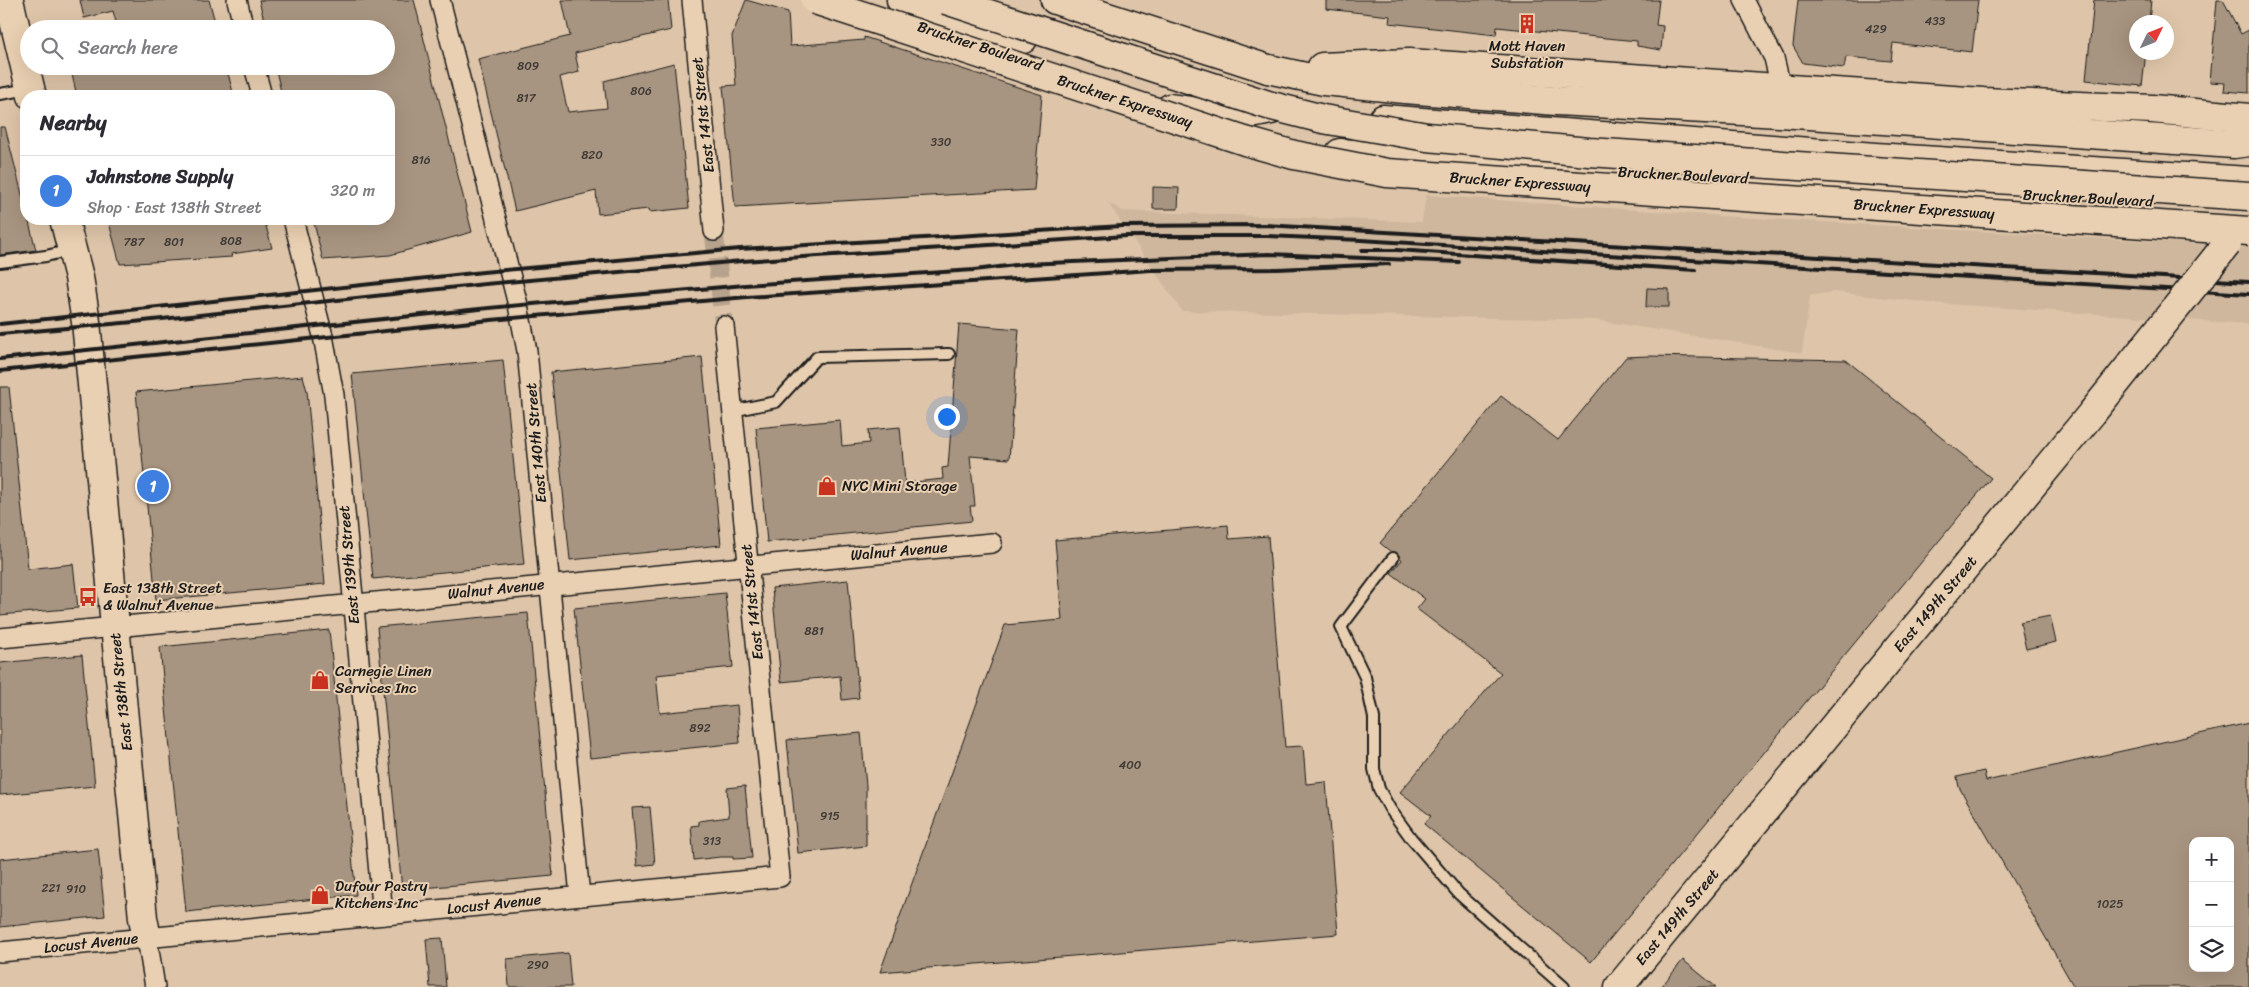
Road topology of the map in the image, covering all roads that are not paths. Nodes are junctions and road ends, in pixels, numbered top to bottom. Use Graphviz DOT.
graph roads {
  1 [pos="9,0"];
  2 [pos="237,0"];
  3 [pos="440,0"];
  4 [pos="692,0"];
  5 [pos="815,0"];
  6 [pos="841,0"];
  7 [pos="901,0"];
  8 [pos="965,0"];
  9 [pos="1055,0"];
  10 [pos="1744,0"];
  11 [pos="942,6"];
  12 [pos="242,20"];
  13 [pos="20,46"];
  14 [pos="1268,69"];
  15 [pos="27,75"];
  16 [pos="256,75"];
  17 [pos="1781,87"];
  18 [pos="31,90"];
  19 [pos="260,90"];
  20 [pos="20,93"];
  21 [pos="0,94"];
  22 [pos="1170,108"];
  23 [pos="1271,110"];
  24 [pos="2249,118"];
  25 [pos="1588,135"];
  26 [pos="2249,142"];
  27 [pos="1708,176"];
  28 [pos="2249,181"];
  29 [pos="2249,196"];
  30 [pos="2249,208"];
  31 [pos="2249,220"];
  32 [pos="66,225"];
  33 [pos="294,225"];
  34 [pos="714,231"];
  35 [pos="2238,238"];
  36 [pos="72,250"];
  37 [pos="0,262"];
  38 [pos="724,326"];
  39 [pos="949,354"];
  40 [pos="732,411"];
  41 [pos="992,543"];
  42 [pos="1393,558"];
  43 [pos="748,565"];
  44 [pos="549,584"];
  45 [pos="352,603"];
  46 [pos="115,627"];
  47 [pos="0,638"];
  48 [pos="780,877"];
  49 [pos="580,896"];
  50 [pos="383,915"];
  51 [pos="147,938"];
  52 [pos="0,952"];
  53 [pos="155,987"];
  54 [pos="1564,987"];
  55 [pos="1619,987"];
  1 -- 13 [label="main road"];
  2 -- 12 [label="street"];
  3 -- 44 [label="street, East 140th Street"];
  4 -- 34 [label="street, East 141st Street"];
  5 -- 35 [label="main road, Bruckner Expressway, bridge"];
  6 -- 22 [label="main road, Bruckner Boulevard"];
  7 -- 11 [label="main road, Bruckner Boulevard"];
  8 -- 11 [label="main road"];
  9 -- 14 [label="main road"];
  10 -- 17 [label="street"];
  11 -- 23 [label="main road, Bruckner Boulevard"];
  11 -- 29 [label="main road, bridge"];
  14 -- 17 [label="main road"];
  14 -- 26 [label="main road"];
  15 -- 18 [label="main road"];
  16 -- 19 [label="street"];
  17 -- 24 [label="main road"];
  20 -- 21 [label="lane"];
  22 -- 23 [label="main road"];
  22 -- 27 [label="main road, Bruckner Boulevard"];
  23 -- 25 [label="main road, Bruckner Boulevard"];
  25 -- 27 [label="main road"];
  25 -- 28 [label="main road, Bruckner Boulevard"];
  27 -- 30 [label="main road, Bruckner Boulevard"];
  31 -- 35 [label="main road, East 149th Street"];
  32 -- 36 [label="main road, East 138th Street"];
  33 -- 45 [label="street, East 139th Street"];
  35 -- 55 [label="main road, East 149th Street, bridge"];
  36 -- 37 [label="lane"];
  36 -- 46 [label="main road, East 138th Street"];
  38 -- 40 [label="street, East 141st Street"];
  39 -- 40 [label="lane"];
  40 -- 43 [label="street, East 141st Street"];
  41 -- 43 [label="street, Walnut Avenue"];
  42 -- 54 [label="lane"];
  43 -- 44 [label="street, Walnut Avenue"];
  43 -- 48 [label="street, East 141st Street"];
  44 -- 45 [label="street, Walnut Avenue"];
  44 -- 49 [label="street, East 140th Street"];
  45 -- 46 [label="street, Walnut Avenue"];
  45 -- 50 [label="street, East 139th Street"];
  46 -- 47 [label="street, Walnut Avenue"];
  46 -- 51 [label="main road, East 138th Street"];
  48 -- 49 [label="street, Locust Avenue"];
  49 -- 50 [label="street, Locust Avenue"];
  50 -- 51 [label="street, Locust Avenue"];
  51 -- 52 [label="street, Locust Avenue"];
  51 -- 53 [label="street, East 138th Street"];
}
